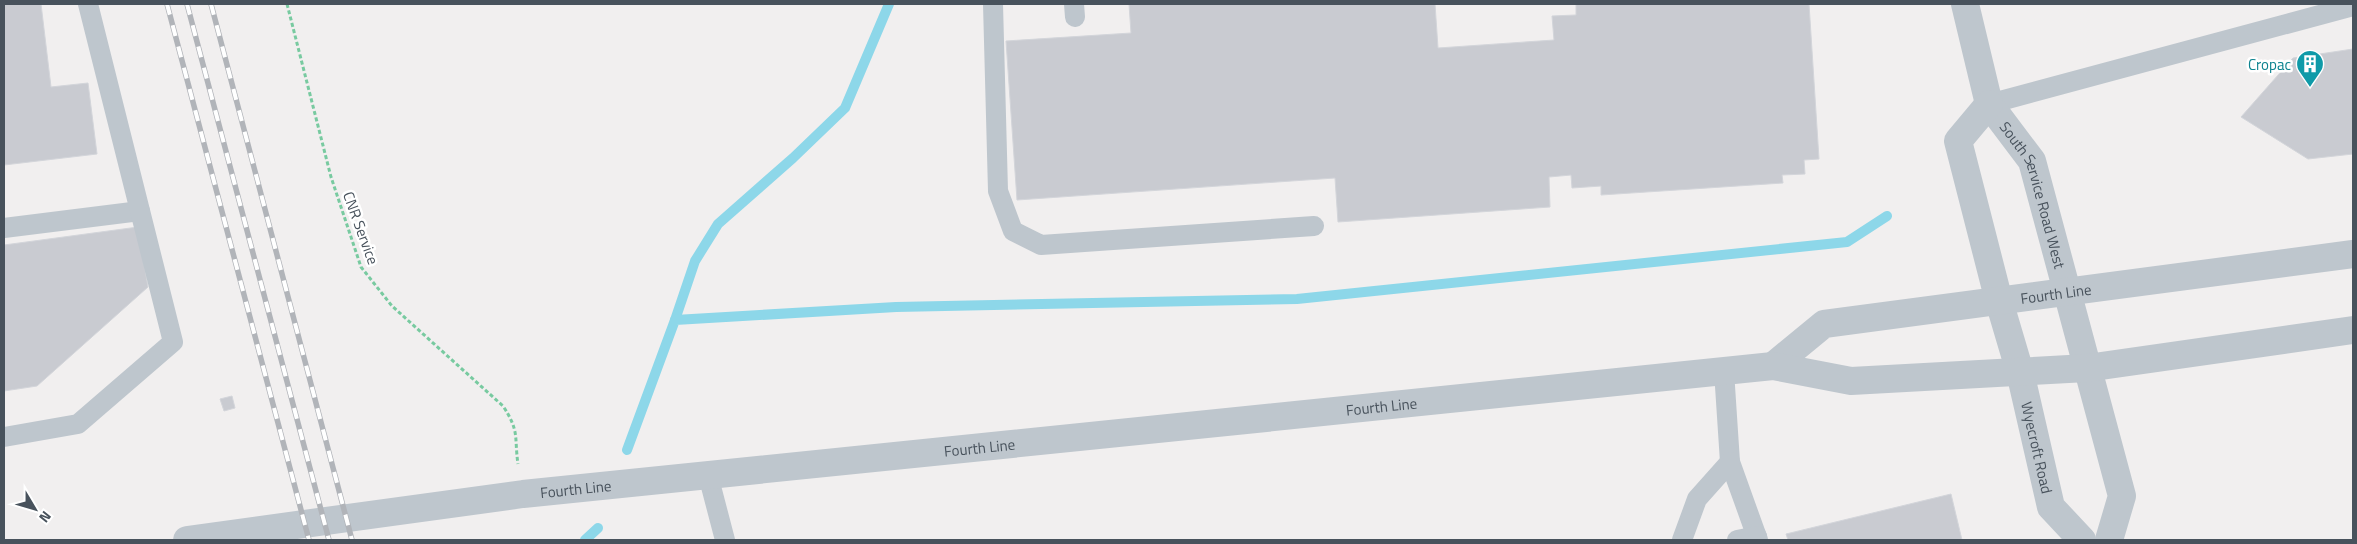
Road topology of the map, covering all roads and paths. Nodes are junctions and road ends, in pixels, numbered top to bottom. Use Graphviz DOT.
graph roads {
  1 [pos="88,4"];
  2 [pos="287,4"];
  3 [pos="994,4"];
  4 [pos="1965,4"];
  5 [pos="2353,6"];
  6 [pos="1989,104"];
  7 [pos="140,211"];
  8 [pos="1314,226"];
  9 [pos="4,228"];
  10 [pos="2353,254"];
  11 [pos="2067,292"];
  12 [pos="1999,301"];
  13 [pos="2353,330"];
  14 [pos="1773,366"];
  15 [pos="2086,368"];
  16 [pos="1724,371"];
  17 [pos="2020,372"];
  18 [pos="4,438"];
  19 [pos="1730,462"];
  20 [pos="708,474"];
  21 [pos="523,494"];
  22 [pos="1758,538"];
  23 [pos="187,540"];
  24 [pos="725,540"];
  25 [pos="1682,540"];
  26 [pos="1737,540"];
  27 [pos="2082,540"];
  28 [pos="2109,540"];
  1 -- 7 [label="lane"];
  2 -- 21 [label="path, CNR Service"];
  3 -- 8 [label="lane"];
  4 -- 6 [label="street, South Service Road West"];
  5 -- 6 [label="lane"];
  6 -- 11 [label="street, South Service Road West"];
  6 -- 12 [label="street, South Service Road West"];
  7 -- 9 [label="lane"];
  7 -- 18 [label="lane"];
  10 -- 11 [label="street, Fourth Line"];
  11 -- 12 [label="street, Fourth Line"];
  11 -- 15 [label="street, South Service Road West"];
  12 -- 14 [label="street, Fourth Line"];
  12 -- 17 [label="street, Wyecroft Road"];
  13 -- 15 [label="street, Fourth Line"];
  14 -- 16 [label="street, Fourth Line"];
  14 -- 17 [label="street, Fourth Line"];
  15 -- 17 [label="street, Fourth Line"];
  15 -- 28 [label="street"];
  16 -- 19 [label="lane"];
  16 -- 20 [label="street, Fourth Line"];
  17 -- 27 [label="street, Wyecroft Road"];
  19 -- 22 [label="lane"];
  19 -- 25 [label="lane"];
  20 -- 21 [label="street, Fourth Line"];
  20 -- 24 [label="lane"];
  21 -- 23 [label="street, Fourth Line"];
  22 -- 26 [label="lane"];
}
